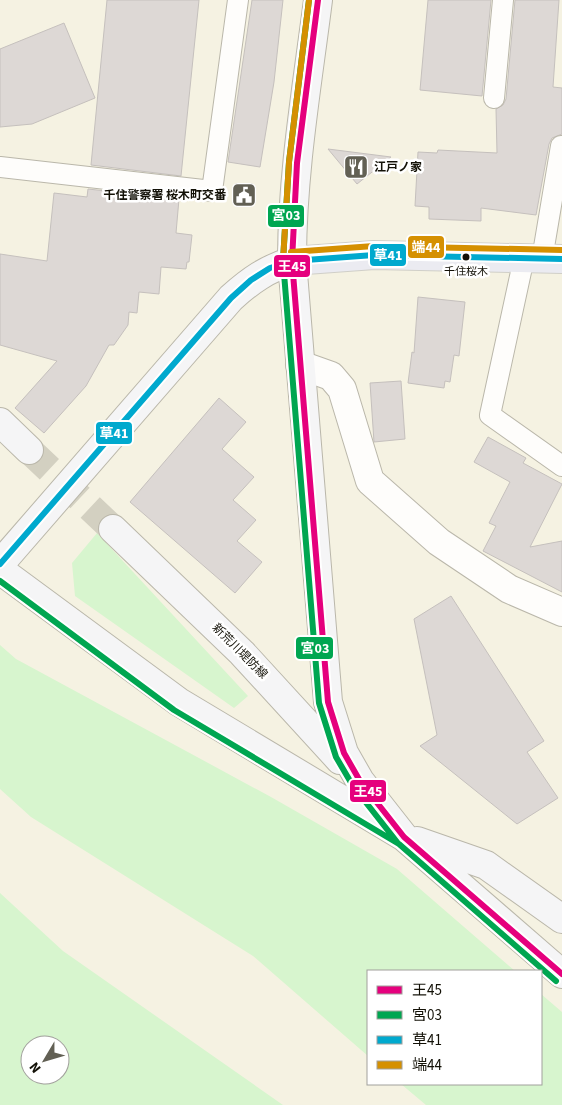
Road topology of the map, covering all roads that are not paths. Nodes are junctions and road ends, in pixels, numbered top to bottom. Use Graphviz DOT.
graph roads {
  1 [pos="238,0"];
  2 [pos="318,0"];
  3 [pos="503,0"];
  4 [pos="494,98"];
  5 [pos="561,146"];
  6 [pos="0,168"];
  7 [pos="543,258"];
  8 [pos="292,261"];
  9 [pos="300,365"];
  10 [pos="0,422"];
  11 [pos="29,450"];
  12 [pos="562,466"];
  13 [pos="113,529"];
  14 [pos="0,564"];
  15 [pos="0,570"];
  16 [pos="562,612"];
  17 [pos="360,781"];
  18 [pos="404,837"];
  19 [pos="562,918"];
  20 [pos="562,974"];
  1 -- 6 [label="lane"];
  2 -- 8 [label="main road"];
  3 -- 4 [label="lane"];
  5 -- 7 [label="lane"];
  7 -- 8 [label="main road"];
  7 -- 12 [label="lane"];
  8 -- 9 [label="main road"];
  8 -- 14 [label="main road"];
  9 -- 16 [label="street"];
  9 -- 17 [label="main road"];
  10 -- 11 [label="main road"];
  13 -- 17 [label="main road, 新荒川堤防線"];
  15 -- 18 [label="main road"];
  17 -- 18 [label="main road"];
  18 -- 19 [label="main road"];
  18 -- 20 [label="main road"];
}
